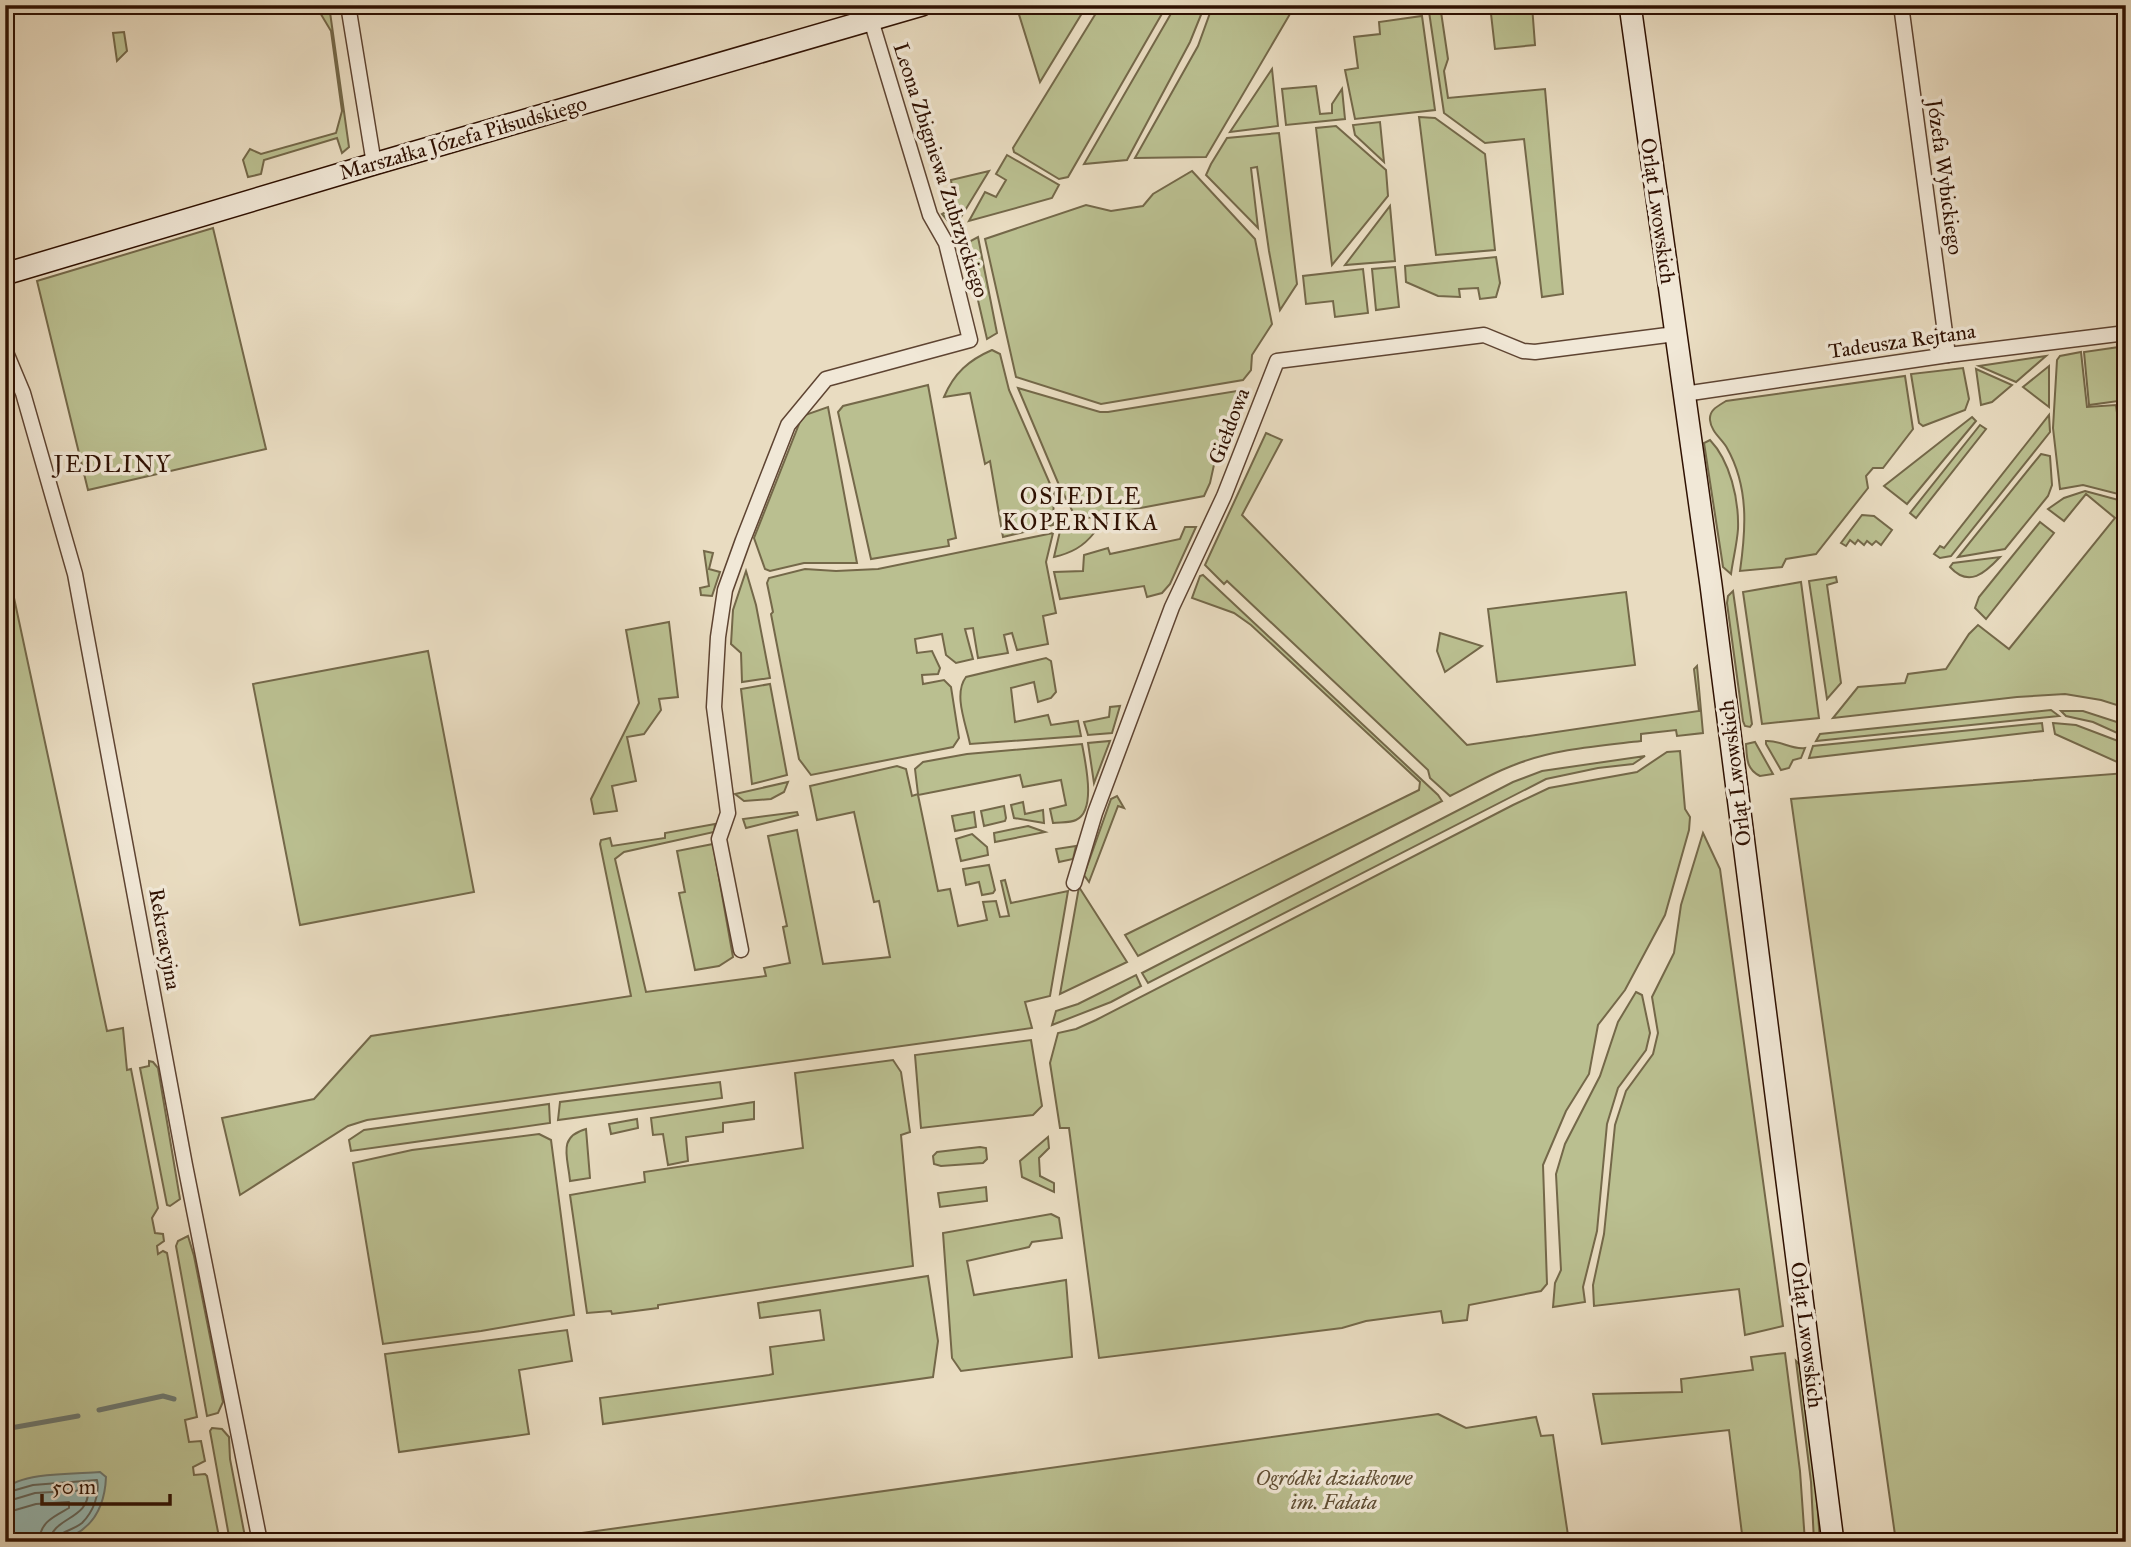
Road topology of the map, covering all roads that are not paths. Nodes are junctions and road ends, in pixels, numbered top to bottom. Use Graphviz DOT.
graph roads {
  1 [pos="348,5"];
  2 [pos="922,5"];
  3 [pos="1629,5"];
  4 [pos="1901,5"];
  5 [pos="870,13"];
  6 [pos="374,164"];
  7 [pos="5,274"];
  8 [pos="2126,333"];
  9 [pos="1675,334"];
  10 [pos="5,350"];
  11 [pos="1948,355"];
  12 [pos="1684,394"];
  13 [pos="1074,883"];
  14 [pos="741,950"];
  15 [pos="260,1542"];
  16 [pos="1833,1542"];
  1 -- 6 [label="street"];
  2 -- 5 [label="main road, Marszałka Józefa Piłsudskiego"];
  3 -- 9 [label="main road, Orląt Lwowskich"];
  4 -- 11 [label="street, Józefa Wybickiego"];
  5 -- 6 [label="main road, Marszałka Józefa Piłsudskiego"];
  5 -- 14 [label="street, Leona Zbigniewa Zubrzyckiego"];
  6 -- 7 [label="main road, Marszałka Józefa Piłsudskiego"];
  8 -- 11 [label="street, Tadeusza Rejtana"];
  9 -- 12 [label="main road, Orląt Lwowskich"];
  9 -- 13 [label="street, Giełdowa"];
  10 -- 15 [label="street, Rekreacyjna"];
  11 -- 12 [label="street, Tadeusza Rejtana"];
  12 -- 16 [label="main road, Orląt Lwowskich"];
}
